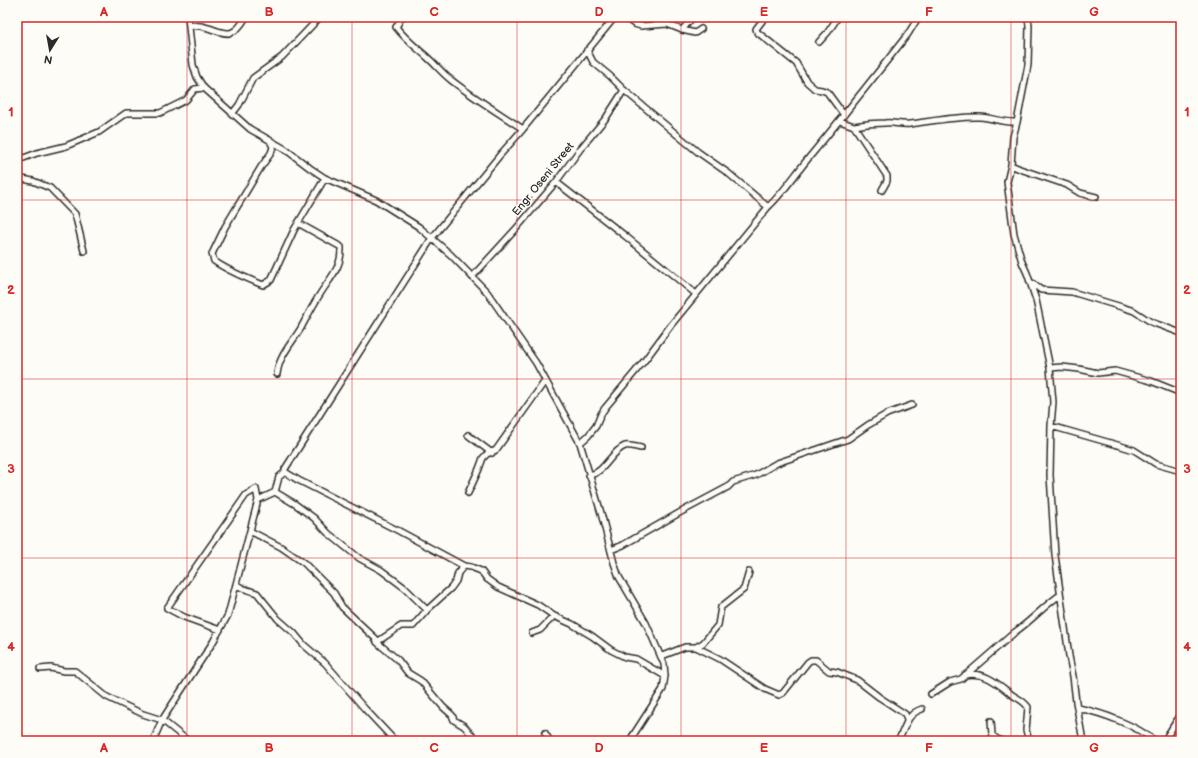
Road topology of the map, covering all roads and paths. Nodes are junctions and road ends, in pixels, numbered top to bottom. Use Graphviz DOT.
graph roads {
  1 [pos="188,17"];
  2 [pos="246,17"];
  3 [pos="320,17"];
  4 [pos="402,17"];
  5 [pos="615,17"];
  6 [pos="624,17"];
  7 [pos="692,17"];
  8 [pos="765,17"];
  9 [pos="829,17"];
  10 [pos="838,17"];
  11 [pos="918,17"];
  12 [pos="1028,17"];
  13 [pos="189,25"];
  14 [pos="833,25"];
  15 [pos="701,29"];
  16 [pos="682,30"];
  17 [pos="819,42"];
  18 [pos="587,50"];
  19 [pos="204,88"];
  20 [pos="624,90"];
  21 [pos="232,114"];
  22 [pos="844,115"];
  23 [pos="840,121"];
  24 [pos="1017,122"];
  25 [pos="854,126"];
  26 [pos="523,129"];
  27 [pos="270,141"];
  28 [pos="17,163"];
  29 [pos="1011,165"];
  30 [pos="17,178"];
  31 [pos="325,178"];
  32 [pos="556,182"];
  33 [pos="882,190"];
  34 [pos="1096,197"];
  35 [pos="768,207"];
  36 [pos="298,223"];
  37 [pos="432,238"];
  38 [pos="84,251"];
  39 [pos="472,277"];
  40 [pos="1031,282"];
  41 [pos="696,294"];
  42 [pos="1181,333"];
  43 [pos="1050,368"];
  44 [pos="277,374"];
  45 [pos="545,381"];
  46 [pos="1181,393"];
  47 [pos="912,406"];
  48 [pos="1051,426"];
  49 [pos="468,435"];
  50 [pos="580,443"];
  51 [pos="641,448"];
  52 [pos="492,453"];
  53 [pos="1181,471"];
  54 [pos="285,472"];
  55 [pos="589,475"];
  56 [pos="275,492"];
  57 [pos="468,493"];
  58 [pos="258,500"];
  59 [pos="250,531"];
  60 [pos="611,550"];
  61 [pos="464,566"];
  62 [pos="749,572"];
  63 [pos="236,584"];
  64 [pos="1060,595"];
  65 [pos="427,610"];
  66 [pos="554,616"];
  67 [pos="220,630"];
  68 [pos="532,633"];
  69 [pos="377,642"];
  70 [pos="696,647"];
  71 [pos="662,656"];
  72 [pos="40,669"];
  73 [pos="965,675"];
  74 [pos="665,676"];
  75 [pos="931,694"];
  76 [pos="1078,708"];
  77 [pos="922,709"];
  78 [pos="1181,714"];
  79 [pos="908,719"];
  80 [pos="162,720"];
  81 [pos="991,721"];
  82 [pos="545,733"];
  83 [pos="153,741"];
  84 [pos="188,741"];
  85 [pos="395,741"];
  86 [pos="477,741"];
  87 [pos="550,741"];
  88 [pos="632,741"];
  89 [pos="898,741"];
  90 [pos="1003,741"];
  91 [pos="1029,741"];
  92 [pos="1083,741"];
  93 [pos="1156,741"];
  94 [pos="1164,741"];
  1 -- 13 [label="street"];
  2 -- 13 [label="street"];
  3 -- 21 [label="street"];
  4 -- 26 [label="street"];
  5 -- 18 [label="street"];
  6 -- 16 [label="street"];
  7 -- 16 [label="street"];
  8 -- 22 [label="street"];
  9 -- 14 [label="street"];
  10 -- 14 [label="street"];
  11 -- 22 [label="street"];
  12 -- 24 [label="street"];
  13 -- 19 [label="street"];
  14 -- 17 [label="street"];
  15 -- 16 [label="street"];
  18 -- 20 [label="street"];
  18 -- 26 [label="street"];
  19 -- 21 [label="street"];
  19 -- 28 [label="street"];
  20 -- 32 [label="street, Engr. Oseni Street"];
  20 -- 35 [label="street"];
  21 -- 27 [label="street"];
  22 -- 23 [label="street"];
  23 -- 25 [label="street"];
  23 -- 35 [label="street"];
  24 -- 25 [label="street"];
  24 -- 29 [label="street"];
  25 -- 33 [label="street"];
  26 -- 37 [label="street"];
  27 -- 31 [label="street"];
  27 -- 36 [label="street"];
  29 -- 34 [label="street"];
  29 -- 40 [label="street"];
  30 -- 38 [label="street"];
  31 -- 36 [label="street"];
  31 -- 37 [label="street"];
  32 -- 39 [label="street, Engr. Oseni Street"];
  32 -- 41 [label="street"];
  35 -- 41 [label="street"];
  36 -- 44 [label="street"];
  37 -- 39 [label="street"];
  37 -- 54 [label="street"];
  39 -- 45 [label="street"];
  40 -- 42 [label="street"];
  40 -- 43 [label="street"];
  41 -- 50 [label="street"];
  43 -- 46 [label="street"];
  43 -- 48 [label="street"];
  45 -- 50 [label="street"];
  45 -- 52 [label="street"];
  47 -- 60 [label="street"];
  48 -- 53 [label="street"];
  48 -- 64 [label="street"];
  49 -- 52 [label="street"];
  50 -- 55 [label="street"];
  51 -- 55 [label="street"];
  52 -- 57 [label="street"];
  54 -- 56 [label="street"];
  54 -- 61 [label="street"];
  55 -- 60 [label="street"];
  56 -- 58 [label="street"];
  56 -- 65 [label="street"];
  58 -- 59 [label="street"];
  58 -- 67 [label="street"];
  59 -- 63 [label="street"];
  59 -- 69 [label="street"];
  60 -- 71 [label="street"];
  61 -- 65 [label="street"];
  61 -- 66 [label="street"];
  62 -- 70 [label="street"];
  63 -- 67 [label="street"];
  63 -- 85 [label="street"];
  64 -- 73 [label="street"];
  64 -- 76 [label="street"];
  65 -- 69 [label="street"];
  66 -- 68 [label="street"];
  66 -- 74 [label="street"];
  67 -- 80 [label="street"];
  69 -- 86 [label="street"];
  70 -- 71 [label="street"];
  70 -- 79 [label="street"];
  71 -- 74 [label="street"];
  72 -- 80 [label="street"];
  73 -- 75 [label="street"];
  73 -- 91 [label="street"];
  74 -- 88 [label="street"];
  76 -- 92 [label="street"];
  76 -- 93 [label="street"];
  77 -- 79 [label="street"];
  78 -- 94 [label="street"];
  79 -- 89 [label="street"];
  80 -- 83 [label="street"];
  80 -- 84 [label="street"];
  81 -- 90 [label="street"];
  82 -- 87 [label="street"];
}
